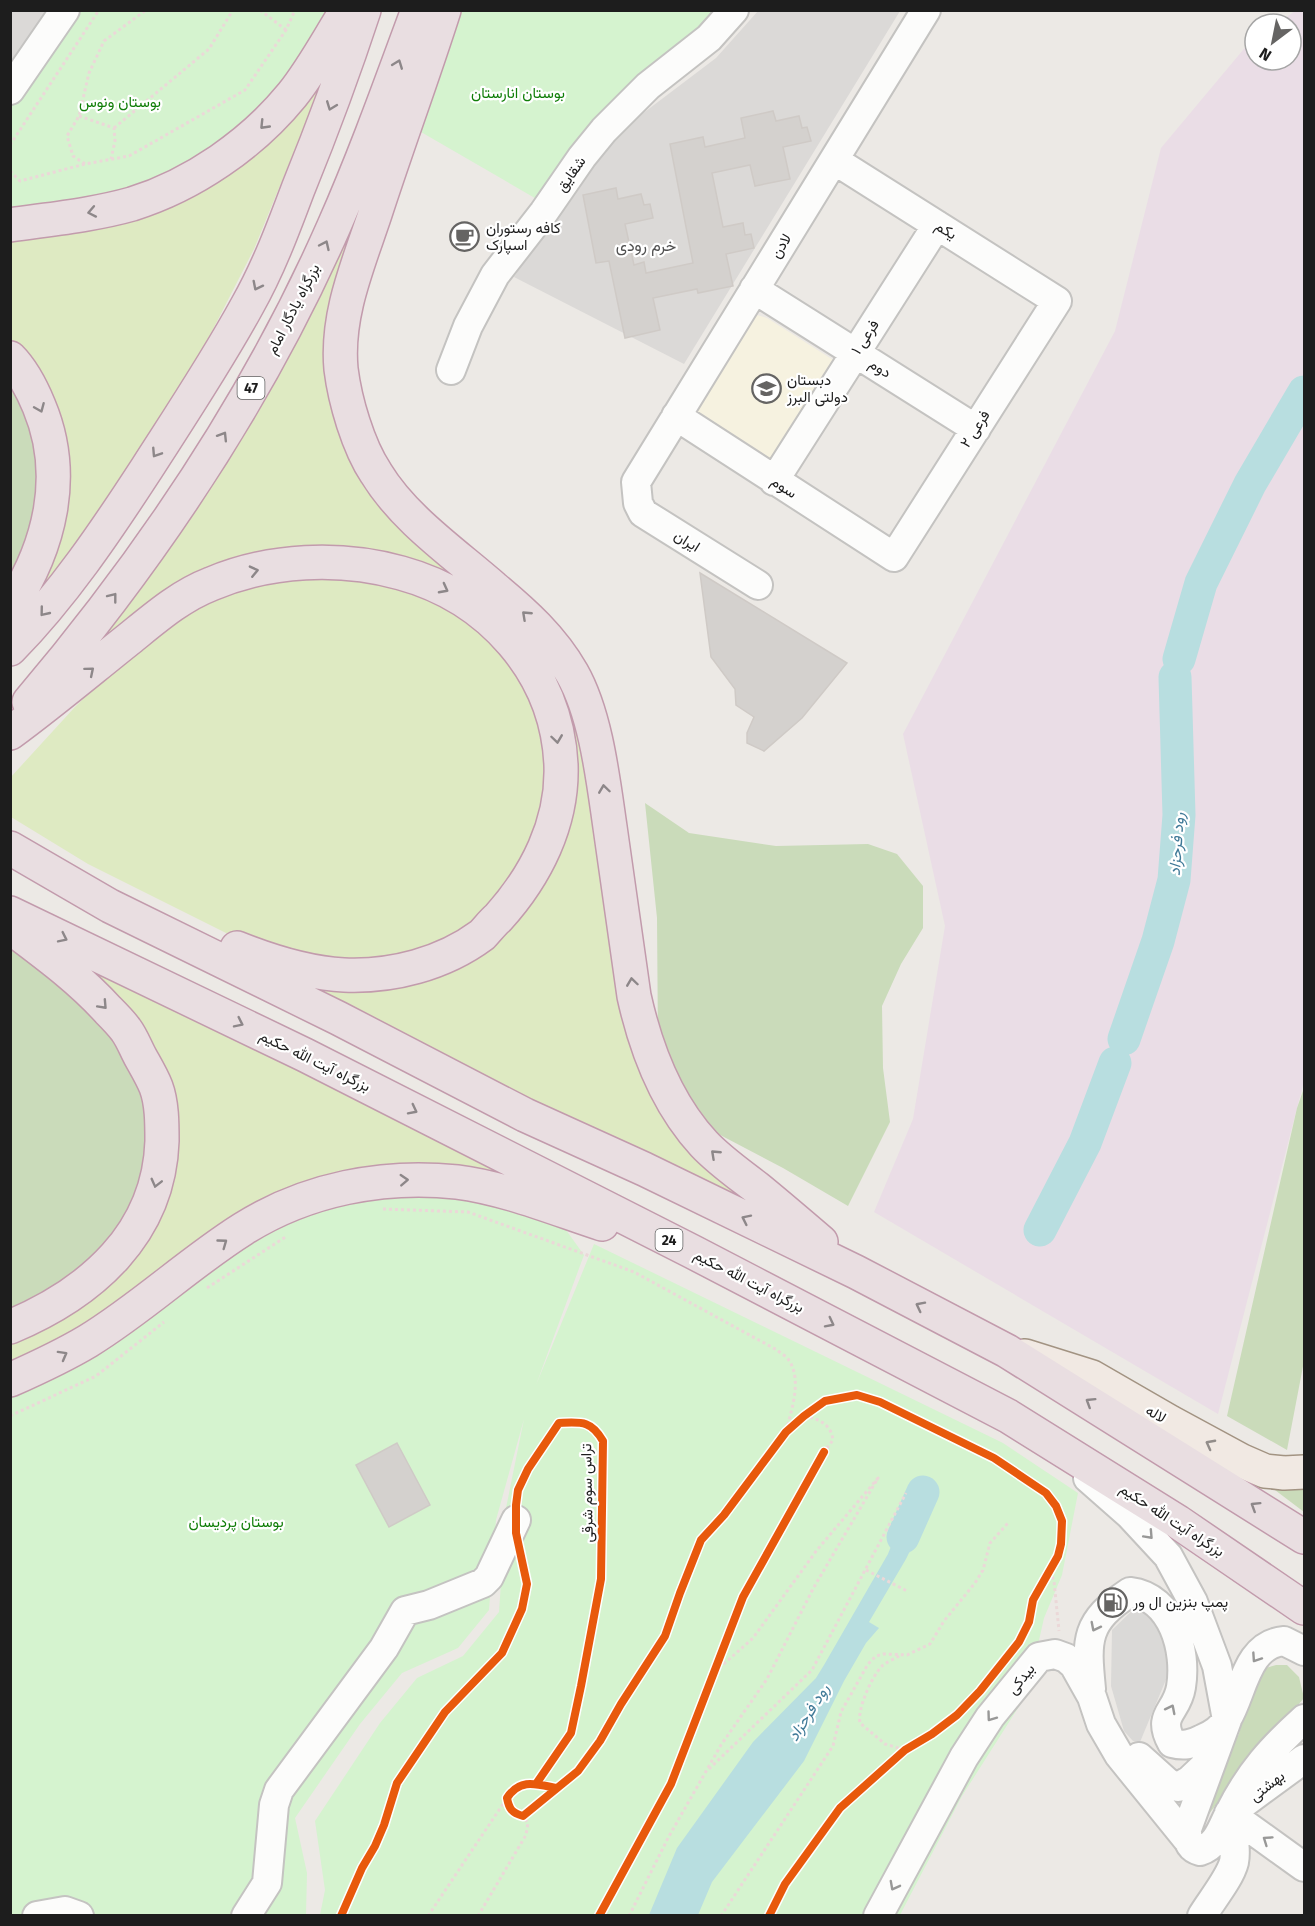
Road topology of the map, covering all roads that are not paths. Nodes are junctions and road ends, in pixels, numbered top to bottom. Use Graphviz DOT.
graph roads {
  1 [pos="65,10"];
  2 [pos="347,10"];
  3 [pos="364,10"];
  4 [pos="418,10"];
  5 [pos="444,10"];
  6 [pos="734,10"];
  7 [pos="926,10"];
  8 [pos="10,90"];
  9 [pos="834,160"];
  10 [pos="10,225"];
  11 [pos="937,225"];
  12 [pos="754,289"];
  13 [pos="1057,301"];
  14 [pos="855,352"];
  15 [pos="10,358"];
  16 [pos="451,370"];
  17 [pos="676,416"];
  18 [pos="976,429"];
  19 [pos="774,481"];
  20 [pos="636,482"];
  21 [pos="894,557"];
  22 [pos="758,585"];
  23 [pos="10,608"];
  24 [pos="10,649"];
  25 [pos="10,724"];
  26 [pos="10,733"];
  27 [pos="10,848"];
  28 [pos="111,906"];
  29 [pos="10,913"];
  30 [pos="10,927"];
  31 [pos="693,1252"];
  32 [pos="856,1272"];
  33 [pos="10,1327"];
  34 [pos="1007,1351"];
  35 [pos="10,1380"];
  36 [pos="1008,1416"];
  37 [pos="1305,1472"];
  38 [pos="516,1520"];
  39 [pos="1305,1537"];
  40 [pos="1305,1608"];
  41 [pos="1305,1651"];
  42 [pos="1096,1711"];
  43 [pos="1305,1719"];
  44 [pos="1227,1720"];
  45 [pos="1305,1733"];
  46 [pos="1274,1746"];
  47 [pos="1213,1757"];
  48 [pos="1305,1759"];
  49 [pos="1229,1814"];
  50 [pos="1186,1839"];
  51 [pos="1305,1867"];
  52 [pos="37,1916"];
  53 [pos="79,1916"];
  54 [pos="246,1916"];
  55 [pos="878,1916"];
  56 [pos="1202,1916"];
  1 -- 8 [label="street"];
  2 -- 10 [label="highway, one-way"];
  3 -- 24 [label="highway, one-way"];
  25 -- 4 [label="highway, بزرگراه یادگار امام / 47, one-way"];
  32 -- 5 [label="highway, one-way"];
  6 -- 16 [label="street, شقایق"];
  7 -- 9 [label="street, لادن"];
  9 -- 11 [label="street, یکم"];
  9 -- 12 [label="street, لادن"];
  11 -- 13 [label="street, یکم"];
  11 -- 14 [label="street, فرعی ۱"];
  12 -- 14 [label="street, دوم"];
  12 -- 17 [label="street, لادن"];
  13 -- 18 [label="street, فرعی ۲"];
  14 -- 18 [label="street, دوم"];
  14 -- 19 [label="street, فرعی ۱"];
  15 -- 23 [label="highway, one-way"];
  17 -- 19 [label="street, سوم"];
  17 -- 20 [label="street, لادن"];
  18 -- 21 [label="street, فرعی ۲"];
  19 -- 21 [label="street, سوم"];
  20 -- 22 [label="street, ایران"];
  26 -- 28 [label="highway, one-way"];
  27 -- 28 [label="highway"];
  32 -- 28 [label="highway, one-way"];
  29 -- 31 [label="highway, بزرگراه آیت الله حکیم / 24, one-way"];
  30 -- 33 [label="highway, one-way"];
  35 -- 31 [label="highway, one-way"];
  31 -- 36 [label="highway, بزرگراه آیت الله حکیم / 24, one-way"];
  34 -- 32 [label="highway, one-way"];
  37 -- 34 [label="main road, لاله, one-way"];
  39 -- 34 [label="highway, one-way"];
  36 -- 40 [label="highway, بزرگراه آیت الله حکیم / 24"];
  36 -- 44 [label="street, one-way"];
  38 -- 54 [label="street"];
  41 -- 44 [label="street, one-way"];
  44 -- 42 [label="street, one-way"];
  42 -- 47 [label="street"];
  42 -- 50 [label="street"];
  42 -- 55 [label="street, بیدکی, one-way"];
  43 -- 46 [label="street"];
  44 -- 47 [label="street"];
  45 -- 46 [label="street"];
  46 -- 49 [label="street"];
  47 -- 50 [label="street"];
  48 -- 49 [label="street, بهشتی"];
  49 -- 50 [label="street"];
  51 -- 49 [label="street, one-way"];
  49 -- 56 [label="street"];
  52 -- 53 [label="street"];
}
